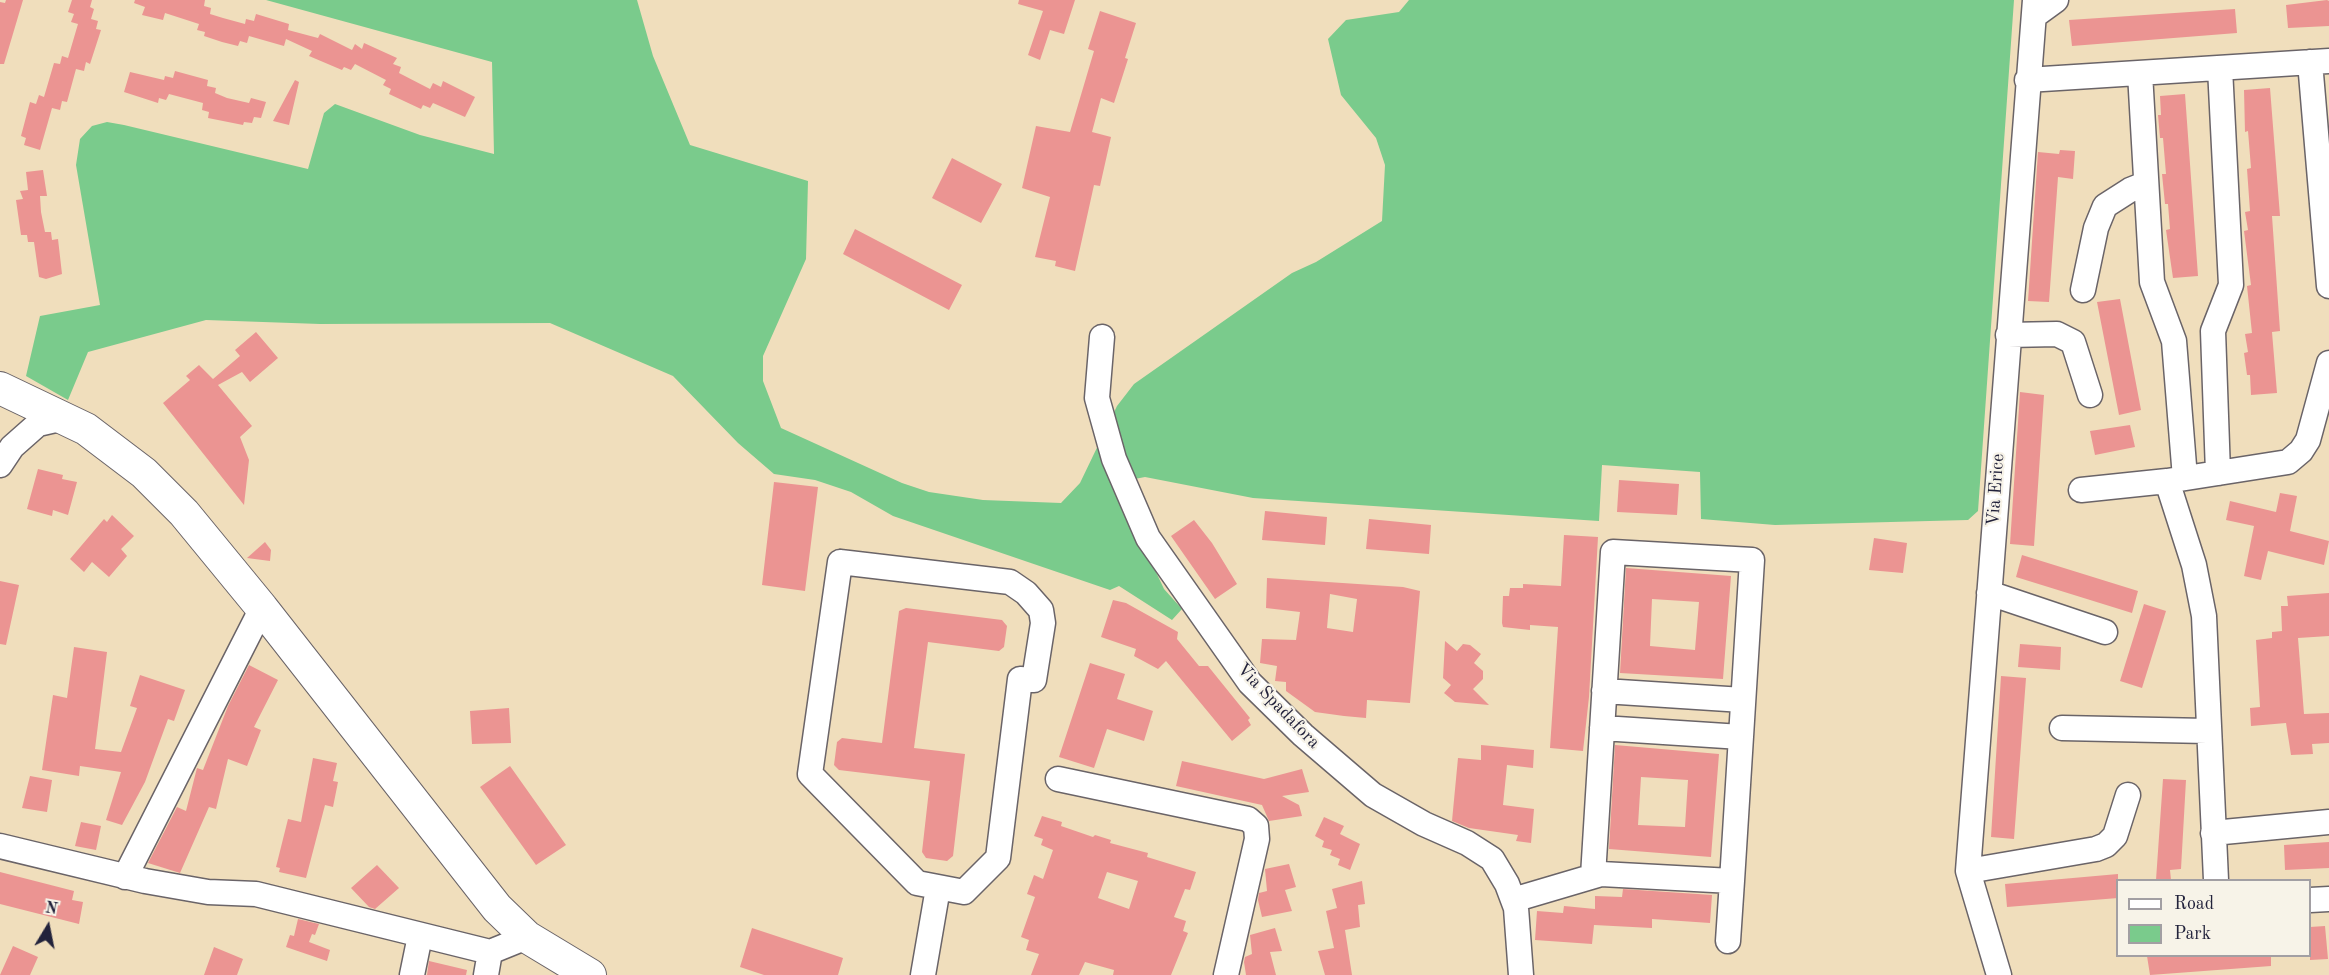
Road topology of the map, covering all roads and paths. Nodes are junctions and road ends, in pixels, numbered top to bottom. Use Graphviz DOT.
graph roads {
  1 [pos="2056,0"];
  2 [pos="2034,8"];
  3 [pos="2320,61"];
  4 [pos="2220,68"];
  5 [pos="2140,73"];
  6 [pos="2027,80"];
  7 [pos="2324,161"];
  8 [pos="2145,184"];
  9 [pos="2328,251"];
  10 [pos="2329,286"];
  11 [pos="2083,290"];
  12 [pos="2008,335"];
  13 [pos="1102,337"];
  14 [pos="2329,363"];
  15 [pos="0,388"];
  16 [pos="2090,395"];
  17 [pos="64,418"];
  18 [pos="0,465"];
  19 [pos="2218,473"];
  20 [pos="2176,479"];
  21 [pos="2081,490"];
  22 [pos="1989,593"];
  23 [pos="262,608"];
  24 [pos="2105,632"];
  25 [pos="1604,691"];
  26 [pos="1743,700"];
  27 [pos="1602,728"];
  28 [pos="2062,728"];
  29 [pos="2207,731"];
  30 [pos="1741,737"];
  31 [pos="1058,779"];
  32 [pos="2128,795"];
  33 [pos="2329,822"];
  34 [pos="2213,833"];
  35 [pos="0,846"];
  36 [pos="1968,871"];
  37 [pos="1593,876"];
  38 [pos="125,877"];
  39 [pos="2216,879"];
  40 [pos="1732,881"];
  41 [pos="938,888"];
  42 [pos="2329,899"];
  43 [pos="1513,900"];
  44 [pos="2311,900"];
  45 [pos="420,936"];
  46 [pos="527,937"];
  47 [pos="1728,941"];
  48 [pos="488,964"];
  49 [pos="412,975"];
  50 [pos="590,975"];
  51 [pos="923,975"];
  52 [pos="1226,975"];
  53 [pos="1521,975"];
  54 [pos="1999,975"];
  1 -- 2 [label="street"];
  2 -- 6 [label="street, Via Erice"];
  3 -- 4 [label="street"];
  3 -- 7 [label="street"];
  4 -- 5 [label="street"];
  4 -- 19 [label="street"];
  5 -- 6 [label="street"];
  5 -- 8 [label="street"];
  6 -- 12 [label="street, Via Erice"];
  7 -- 9 [label="street"];
  8 -- 11 [label="street"];
  8 -- 20 [label="street"];
  9 -- 10 [label="street"];
  12 -- 16 [label="street"];
  12 -- 22 [label="street, Via Erice"];
  13 -- 43 [label="street, Via Spadafora"];
  14 -- 19 [label="street"];
  15 -- 17 [label="main road"];
  17 -- 18 [label="street"];
  17 -- 23 [label="main road"];
  19 -- 20 [label="street"];
  20 -- 21 [label="street"];
  20 -- 29 [label="street"];
  22 -- 24 [label="street"];
  22 -- 36 [label="street, Via Erice"];
  23 -- 38 [label="street"];
  23 -- 46 [label="main road"];
  25 -- 26 [label="street"];
  25 -- 26 [label="street"];
  25 -- 27 [label="street"];
  26 -- 30 [label="street"];
  27 -- 30 [label="street"];
  27 -- 37 [label="street"];
  28 -- 29 [label="street"];
  29 -- 34 [label="street"];
  30 -- 40 [label="street"];
  31 -- 52 [label="street"];
  32 -- 36 [label="street"];
  33 -- 34 [label="street"];
  34 -- 39 [label="street"];
  35 -- 38 [label="street"];
  36 -- 54 [label="street, Via Erice"];
  37 -- 40 [label="street"];
  37 -- 43 [label="street"];
  38 -- 45 [label="street"];
  40 -- 47 [label="street"];
  41 -- 41 [label="street"];
  41 -- 51 [label="street"];
  42 -- 44 [label="street"];
  43 -- 53 [label="street, Via Spadafora"];
  45 -- 48 [label="street"];
  45 -- 49 [label="street"];
  46 -- 48 [label="street"];
  46 -- 50 [label="main road"];
}
